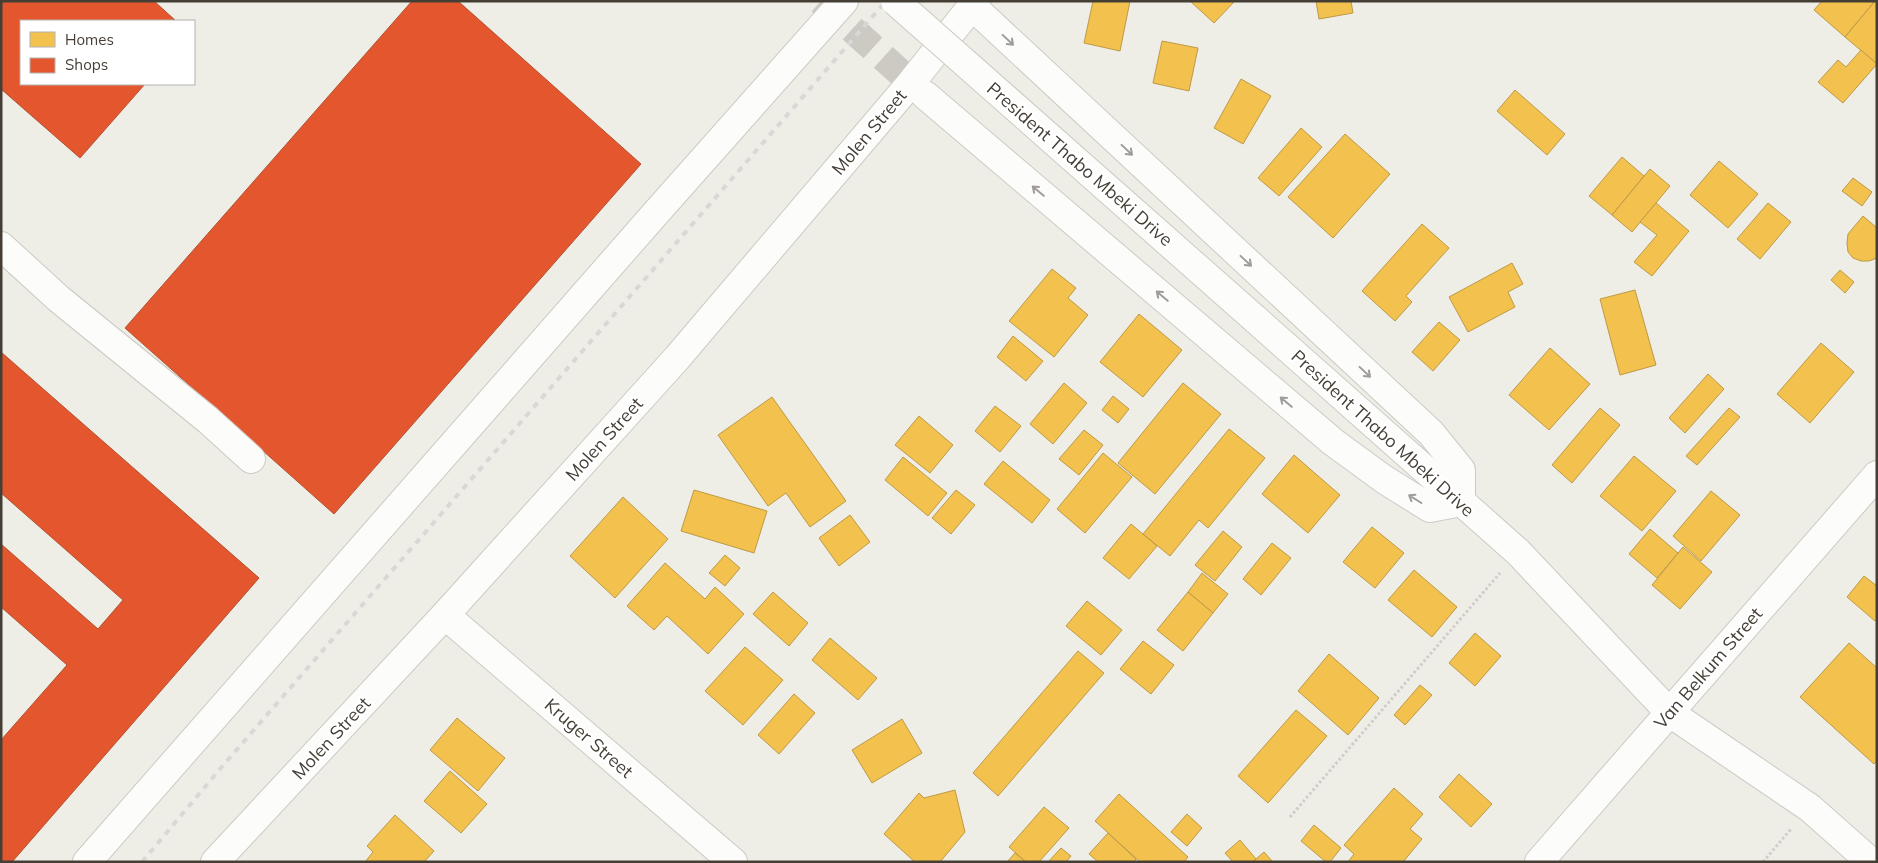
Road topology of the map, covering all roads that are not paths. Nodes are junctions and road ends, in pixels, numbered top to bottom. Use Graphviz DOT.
graph roads {
  1 [pos="844,1"];
  2 [pos="895,1"];
  3 [pos="974,4"];
  4 [pos="925,95"];
  5 [pos="1,246"];
  6 [pos="251,459"];
  7 [pos="1877,475"];
  8 [pos="1461,502"];
  9 [pos="445,615"];
  10 [pos="1670,713"];
  11 [pos="87,862"];
  12 [pos="215,862"];
  13 [pos="733,862"];
  14 [pos="1540,862"];
  15 [pos="1871,862"];
  1 -- 11 [label="street"];
  2 -- 8 [label="street, President Thabo Mbeki Drive, bridge"];
  3 -- 8 [label="street, one-way"];
  3 -- 9 [label="street, Molen Street"];
  8 -- 4 [label="street, one-way"];
  5 -- 6 [label="street"];
  7 -- 10 [label="street, Van Belkum Street"];
  8 -- 10 [label="street, President Thabo Mbeki Drive"];
  9 -- 12 [label="street, Molen Street"];
  9 -- 13 [label="street, Kruger Street"];
  10 -- 14 [label="street, Van Belkum Street"];
  10 -- 15 [label="street, President Thabo Mbeki Drive"];
}
